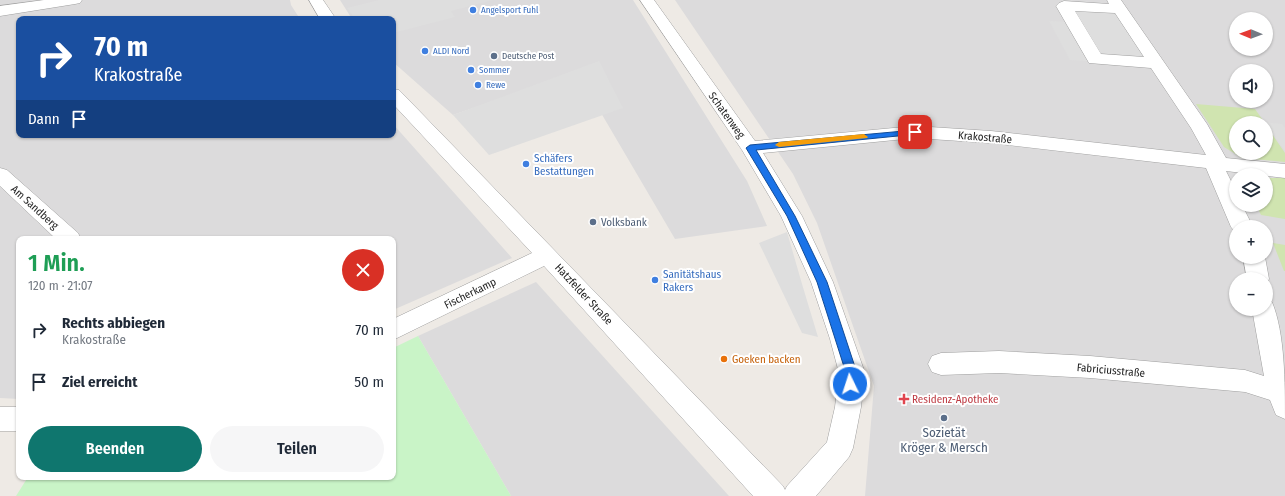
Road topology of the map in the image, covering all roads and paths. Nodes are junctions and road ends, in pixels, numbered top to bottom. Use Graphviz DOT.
graph roads {
  1 [pos="75,0"];
  2 [pos="316,0"];
  3 [pos="647,0"];
  4 [pos="1117,4"];
  5 [pos="0,12"];
  6 [pos="326,16"];
  7 [pos="1156,63"];
  8 [pos="396,97"];
  9 [pos="750,148"];
  10 [pos="1216,163"];
  11 [pos="1285,171"];
  12 [pos="0,175"];
  13 [pos="1239,220"];
  14 [pos="67,236"];
  15 [pos="547,255"];
  16 [pos="1265,316"];
  17 [pos="396,329"];
  18 [pos="941,364"];
  19 [pos="1283,400"];
  20 [pos="0,419"];
  21 [pos="16,419"];
  22 [pos="773,496"];
  23 [pos="797,496"];
  1 -- 5 [label="street"];
  2 -- 6 [label="street"];
  3 -- 9 [label="street, Schatenweg"];
  4 -- 7 [label="street"];
  4 -- 7 [label="street"];
  7 -- 10 [label="street"];
  8 -- 15 [label="street, Hatzfelder Straße"];
  9 -- 10 [label="street, Krakostraße"];
  9 -- 23 [label="street, Schatenweg"];
  10 -- 11 [label="street, Krakostraße"];
  10 -- 13 [label="street"];
  12 -- 14 [label="street, Am Sandberg"];
  15 -- 17 [label="street, Fischerkamp"];
  15 -- 22 [label="street, Hatzfelder Straße"];
  16 -- 19 [label="street, Fabriciusstraße"];
  18 -- 19 [label="street, Fabriciusstraße"];
  20 -- 21 [label="street"];
}
